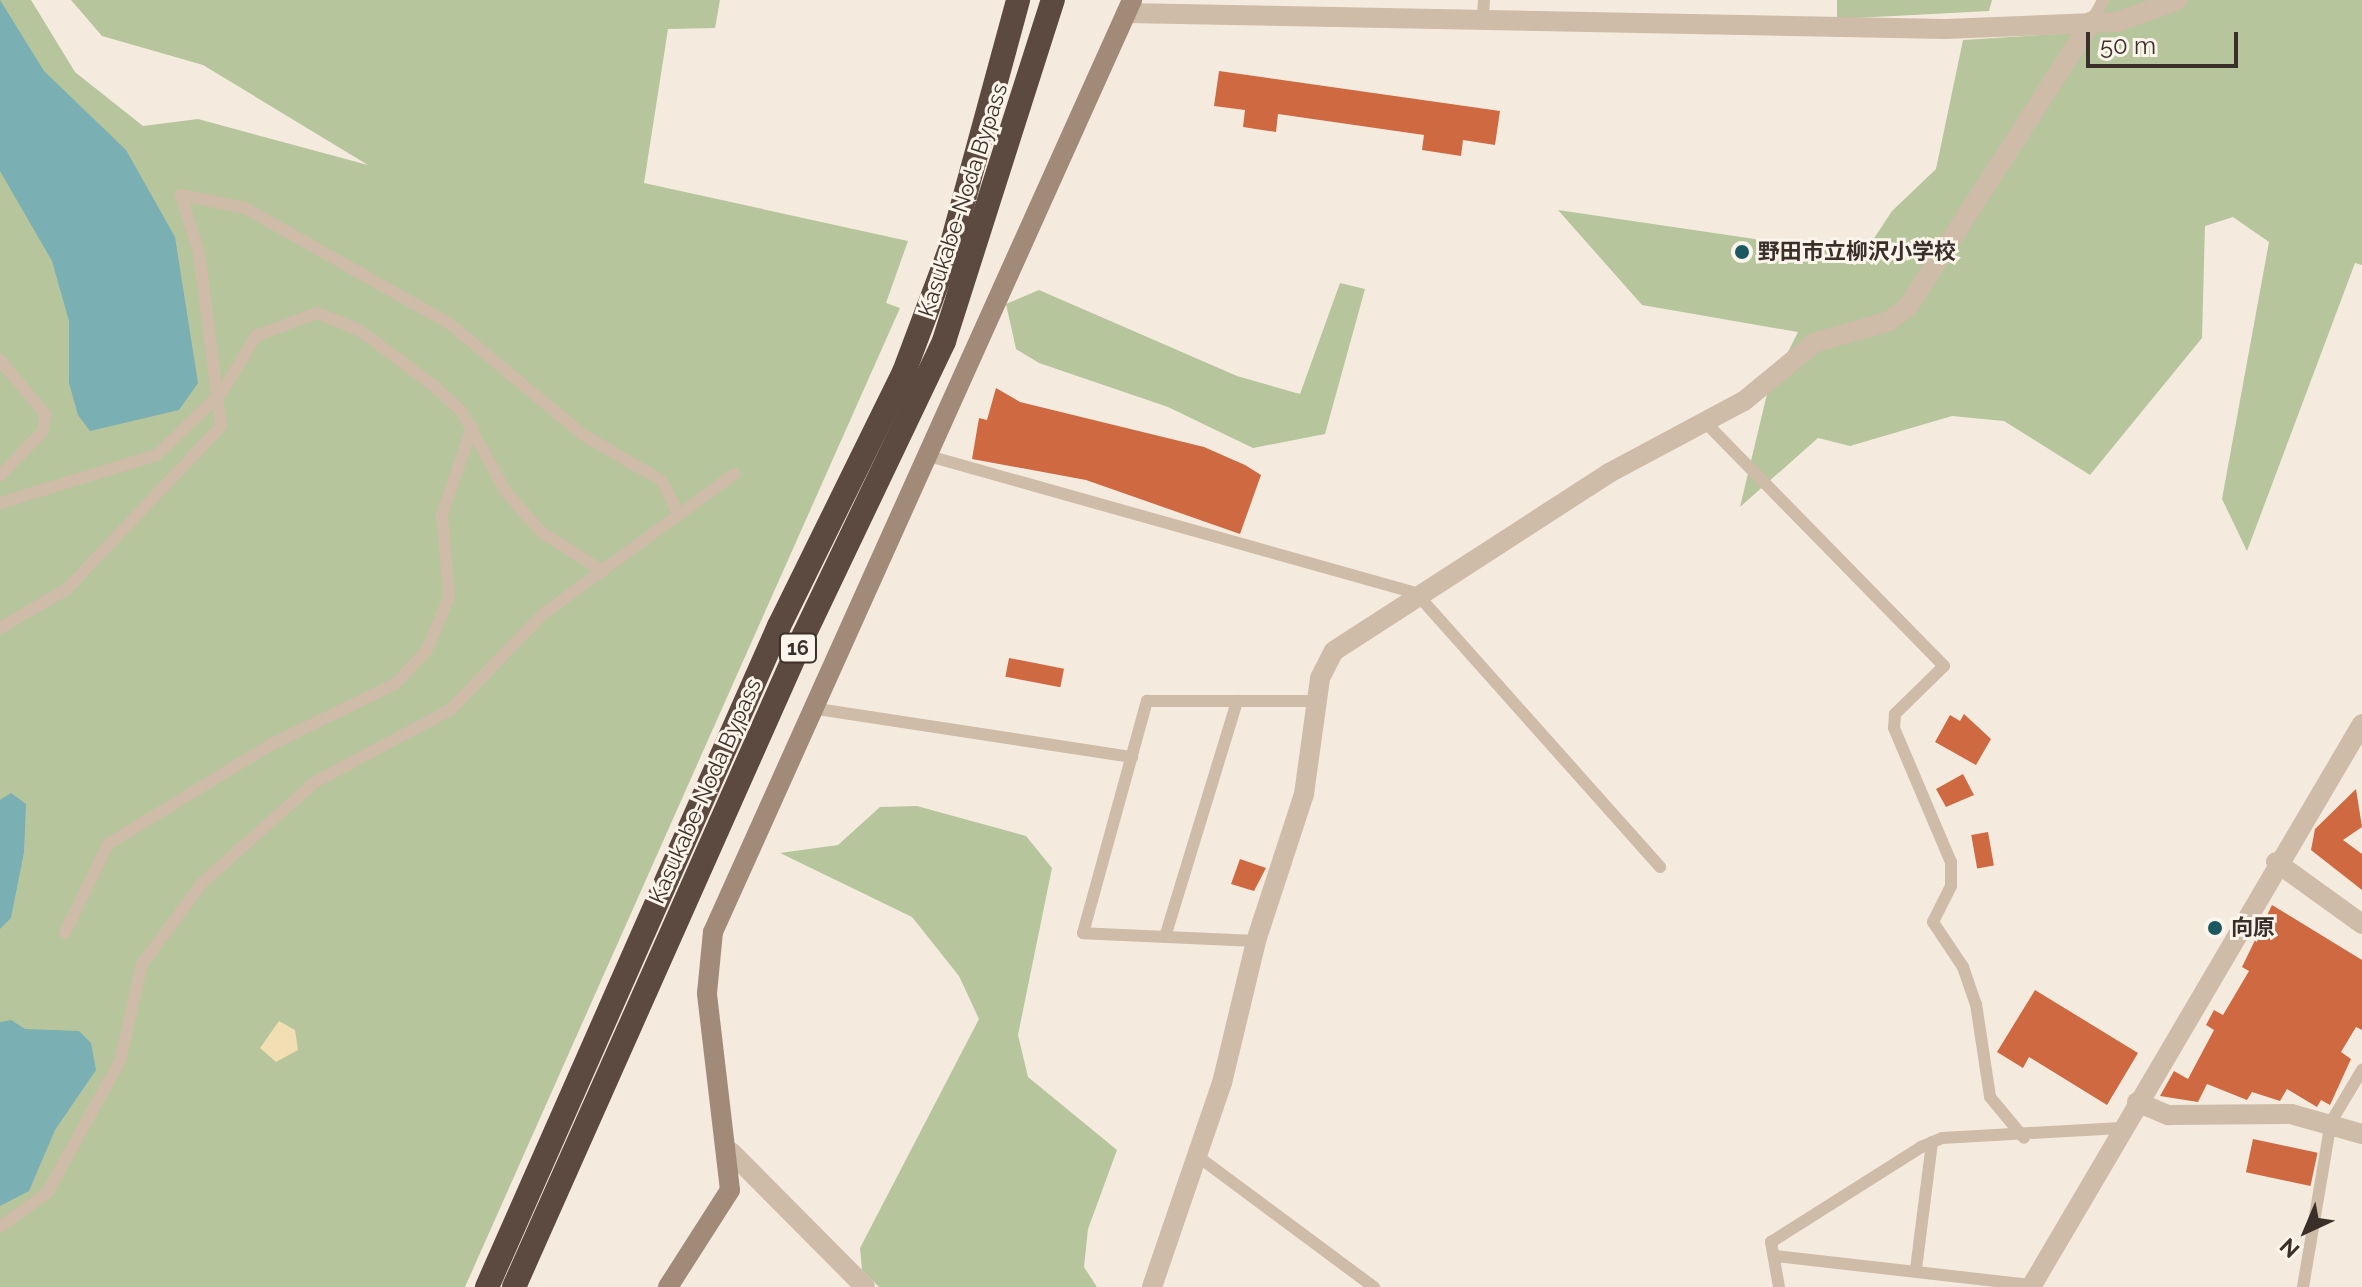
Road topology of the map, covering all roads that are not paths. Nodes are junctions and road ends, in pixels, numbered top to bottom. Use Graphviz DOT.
graph roads {
  1 [pos="1018,0"];
  2 [pos="1053,0"];
  3 [pos="2103,0"];
  4 [pos="2177,0"];
  5 [pos="1129,6"];
  6 [pos="1483,9"];
  7 [pos="2092,21"];
  8 [pos="0,360"];
  9 [pos="222,392"];
  10 [pos="1704,421"];
  11 [pos="472,427"];
  12 [pos="925,455"];
  13 [pos="734,474"];
  14 [pos="0,476"];
  15 [pos="0,503"];
  16 [pos="677,512"];
  17 [pos="603,571"];
  18 [pos="1416,593"];
  19 [pos="0,628"];
  20 [pos="1237,701"];
  21 [pos="1317,701"];
  22 [pos="811,708"];
  23 [pos="2362,724"];
  24 [pos="1132,757"];
  25 [pos="2276,862"];
  26 [pos="1660,867"];
  27 [pos="2362,924"];
  28 [pos="65,933"];
  29 [pos="1165,937"];
  30 [pos="1256,941"];
  31 [pos="2362,1070"];
  32 [pos="2137,1102"];
  33 [pos="2331,1122"];
  34 [pos="2121,1128"];
  35 [pos="2362,1134"];
  36 [pos="2024,1138"];
  37 [pos="1932,1142"];
  38 [pos="731,1152"];
  39 [pos="1200,1158"];
  40 [pos="0,1227"];
  41 [pos="1776,1256"];
  42 [pos="1916,1269"];
  43 [pos="2031,1286"];
  44 [pos="487,1287"];
  45 [pos="514,1287"];
  46 [pos="668,1287"];
  47 [pos="865,1287"];
  48 [pos="1152,1287"];
  49 [pos="1374,1287"];
  50 [pos="1779,1287"];
  51 [pos="2303,1287"];
  1 -- 44 [label="highway, Kasukabe-Noda Bypass / 16"];
  2 -- 45 [label="highway, Kasukabe-Noda Bypass / 16"];
  3 -- 7 [label="lane"];
  4 -- 7 [label="street"];
  5 -- 6 [label="street"];
  5 -- 12 [label="street"];
  6 -- 7 [label="street"];
  7 -- 10 [label="street"];
  8 -- 14 [label="lane"];
  9 -- 11 [label="lane"];
  9 -- 15 [label="lane"];
  9 -- 16 [label="lane"];
  9 -- 19 [label="lane"];
  10 -- 18 [label="street"];
  10 -- 36 [label="lane"];
  11 -- 17 [label="lane"];
  11 -- 28 [label="lane"];
  12 -- 18 [label="lane"];
  12 -- 22 [label="street"];
  13 -- 16 [label="lane"];
  16 -- 17 [label="lane"];
  17 -- 40 [label="lane"];
  18 -- 21 [label="street"];
  18 -- 26 [label="lane"];
  20 -- 21 [label="lane"];
  20 -- 24 [label="lane"];
  20 -- 29 [label="lane"];
  21 -- 30 [label="street"];
  22 -- 24 [label="lane"];
  22 -- 38 [label="street"];
  23 -- 25 [label="street"];
  24 -- 29 [label="lane"];
  25 -- 27 [label="street"];
  25 -- 32 [label="street"];
  29 -- 30 [label="lane"];
  30 -- 39 [label="street"];
  31 -- 33 [label="lane"];
  32 -- 33 [label="street"];
  32 -- 34 [label="street"];
  33 -- 35 [label="street"];
  33 -- 51 [label="lane"];
  34 -- 36 [label="lane"];
  34 -- 43 [label="street"];
  36 -- 37 [label="lane"];
  37 -- 41 [label="lane"];
  37 -- 42 [label="lane"];
  38 -- 46 [label="street"];
  38 -- 47 [label="street"];
  39 -- 48 [label="street"];
  39 -- 49 [label="lane"];
  41 -- 42 [label="lane"];
  41 -- 50 [label="lane"];
  42 -- 43 [label="lane"];
}
